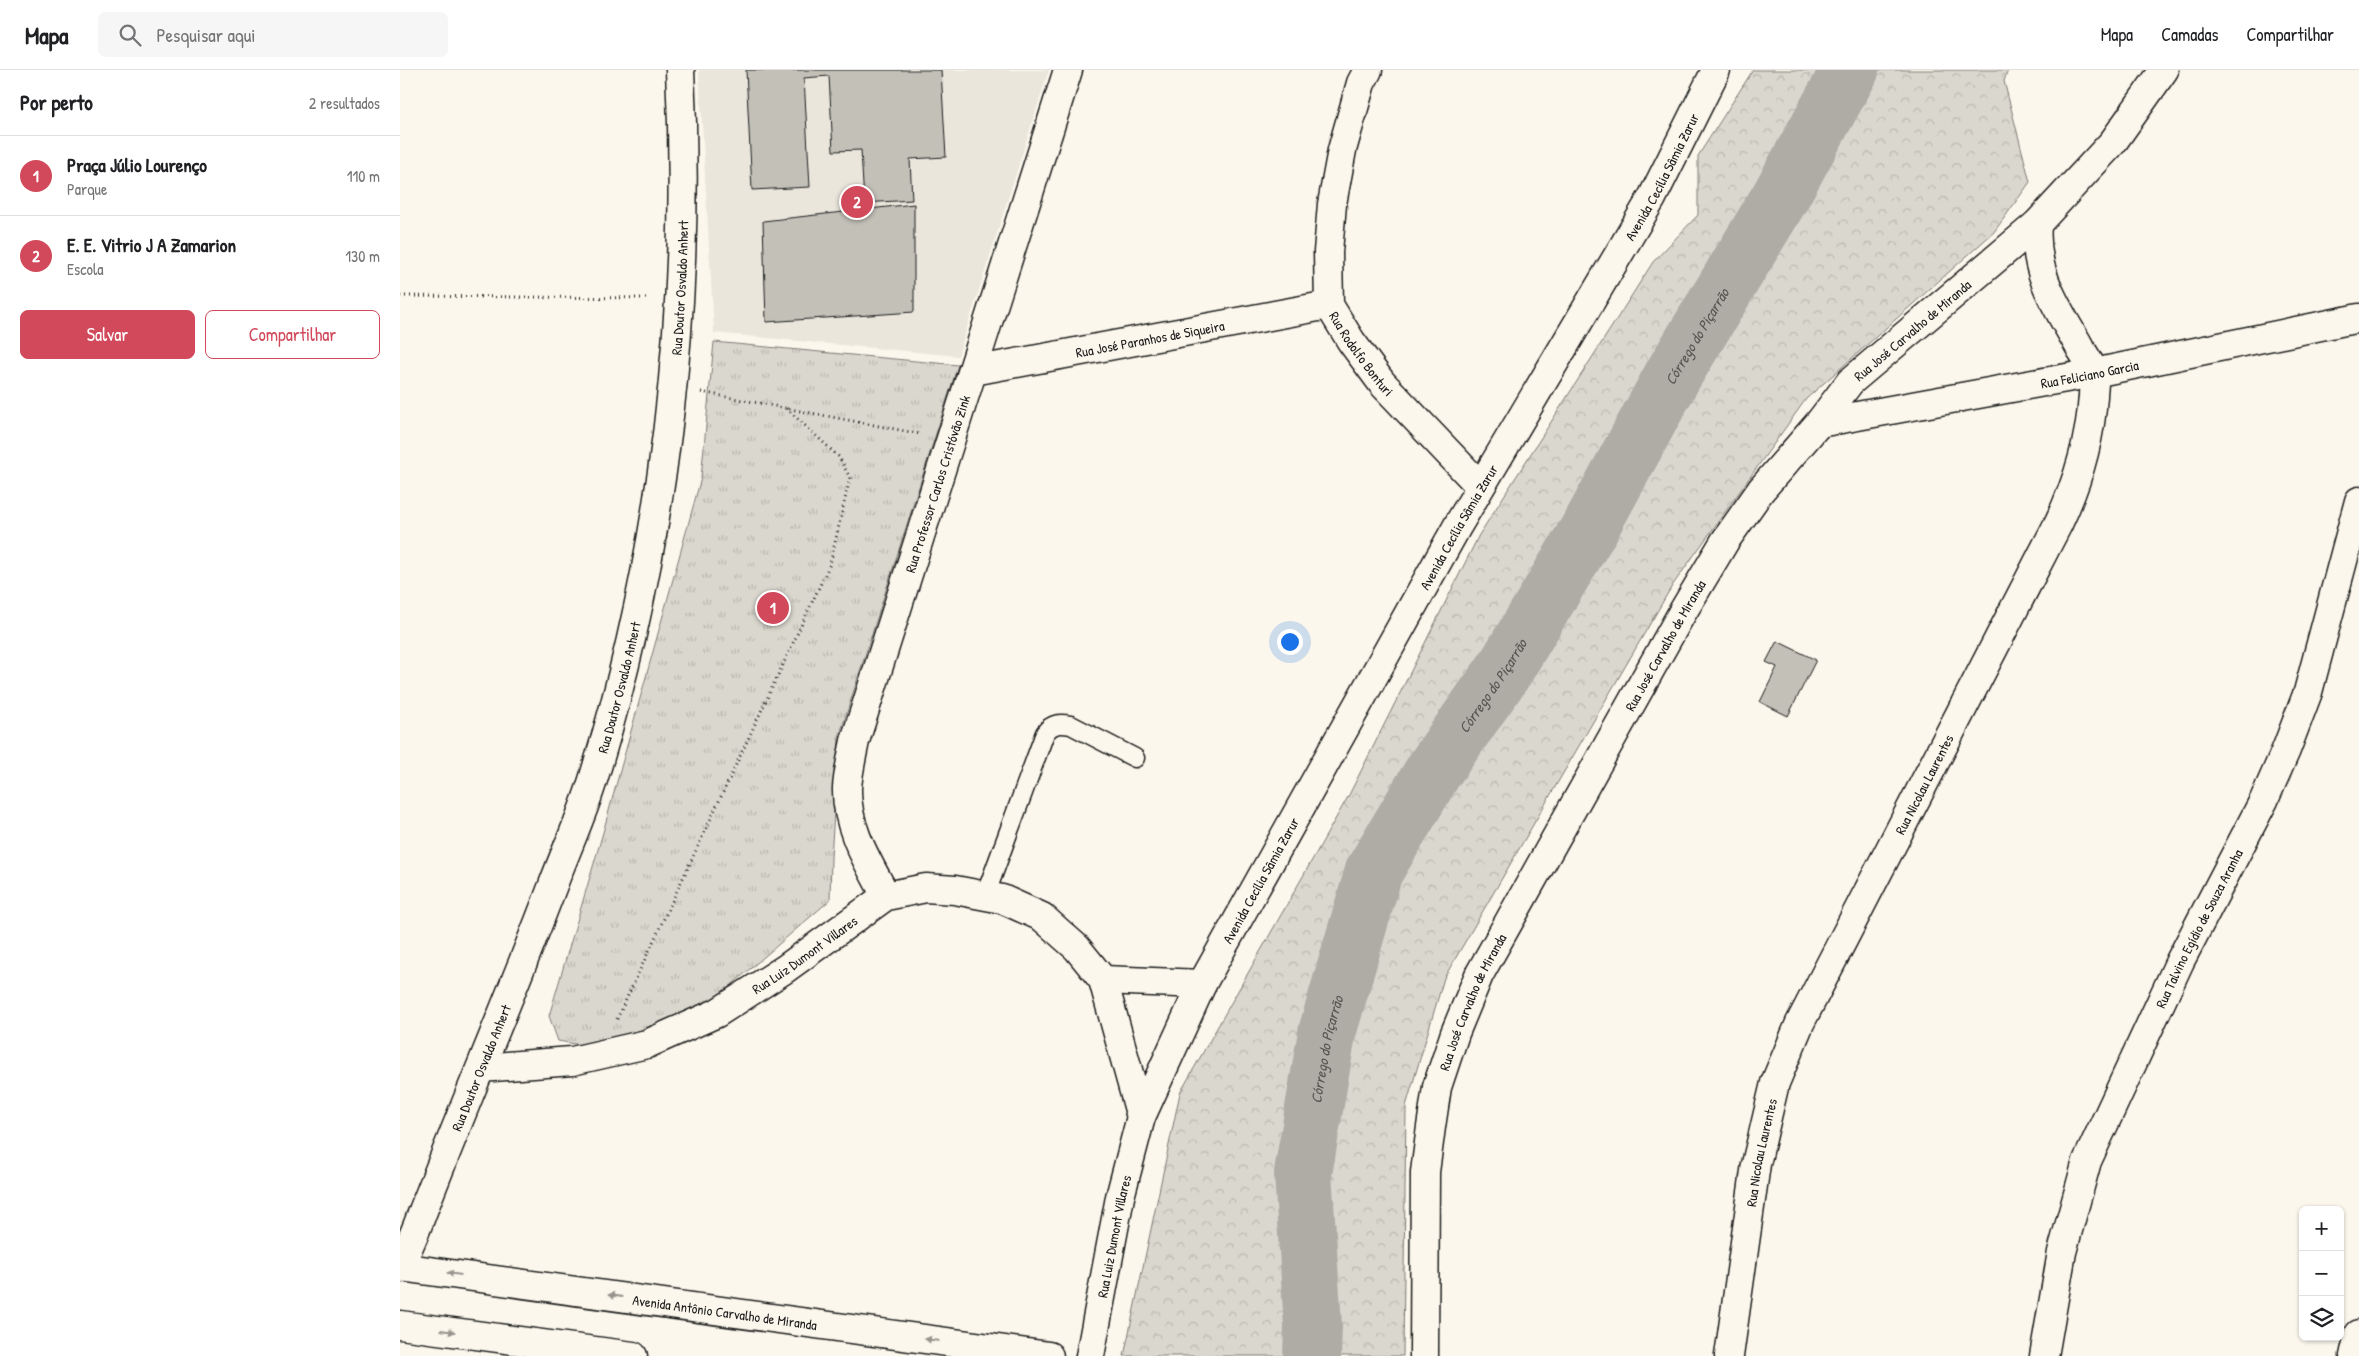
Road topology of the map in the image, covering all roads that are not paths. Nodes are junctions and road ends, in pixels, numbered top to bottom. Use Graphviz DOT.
graph roads {
  1 [pos="680,70"];
  2 [pos="1068,70"];
  3 [pos="1368,70"];
  4 [pos="1716,70"];
  5 [pos="2164,70"];
  6 [pos="2037,224"];
  7 [pos="1328,305"];
  8 [pos="2359,318"];
  9 [pos="973,371"];
  10 [pos="2094,373"];
  11 [pos="1820,423"];
  12 [pos="1480,486"];
  13 [pos="2359,501"];
  14 [pos="1135,758"];
  15 [pos="886,896"];
  16 [pos="985,896"];
  17 [pos="1103,980"];
  18 [pos="1202,984"];
  19 [pos="481,1068"];
  20 [pos="1141,1117"];
  21 [pos="400,1267"];
  22 [pos="400,1325"];
  23 [pos="2359,1334"];
  24 [pos="633,1356"];
  25 [pos="1050,1356"];
  26 [pos="1090,1356"];
  27 [pos="1424,1356"];
  28 [pos="1729,1356"];
  29 [pos="2044,1356"];
  30 [pos="2354,1356"];
  1 -- 19 [label="street, Rua Doutor Osvaldo Anhert"];
  2 -- 9 [label="street, Rua Professor Carlos Cristóvão Zink"];
  3 -- 7 [label="street, Rua Rodolfo Bonturi"];
  4 -- 12 [label="street, Avenida Cecília Sâmia Zarur"];
  5 -- 6 [label="street, Rua José Carvalho de Miranda"];
  6 -- 10 [label="street"];
  6 -- 11 [label="street, Rua José Carvalho de Miranda"];
  7 -- 9 [label="street, Rua José Paranhos de Siqueira"];
  7 -- 12 [label="street, Rua Rodolfo Bonturi"];
  8 -- 10 [label="street, Rua Feliciano Garcia"];
  9 -- 15 [label="street, Rua Professor Carlos Cristóvão Zink"];
  10 -- 11 [label="street, Rua Feliciano Garcia"];
  10 -- 28 [label="street, Rua Nicolau Laurentes"];
  11 -- 27 [label="street, Rua José Carvalho de Miranda"];
  12 -- 18 [label="street, Avenida Cecília Sâmia Zarur"];
  13 -- 29 [label="street, Rua Talvino Egídio de Souza Aranha"];
  14 -- 16 [label="lane"];
  15 -- 16 [label="street, Rua Luiz Dumont Villares"];
  15 -- 19 [label="street, Rua Luiz Dumont Villares"];
  16 -- 17 [label="street, Rua Luiz Dumont Villares"];
  17 -- 18 [label="street"];
  17 -- 20 [label="street, Rua Luiz Dumont Villares"];
  18 -- 20 [label="street, Rua Luiz Dumont Villares"];
  19 -- 21 [label="street, Rua Doutor Osvaldo Anhert"];
  20 -- 26 [label="street, Rua Luiz Dumont Villares"];
  25 -- 21 [label="street, Avenida Antônio Carvalho de Miranda, one-way"];
  22 -- 24 [label="street, one-way"];
  23 -- 30 [label="street"];
}
